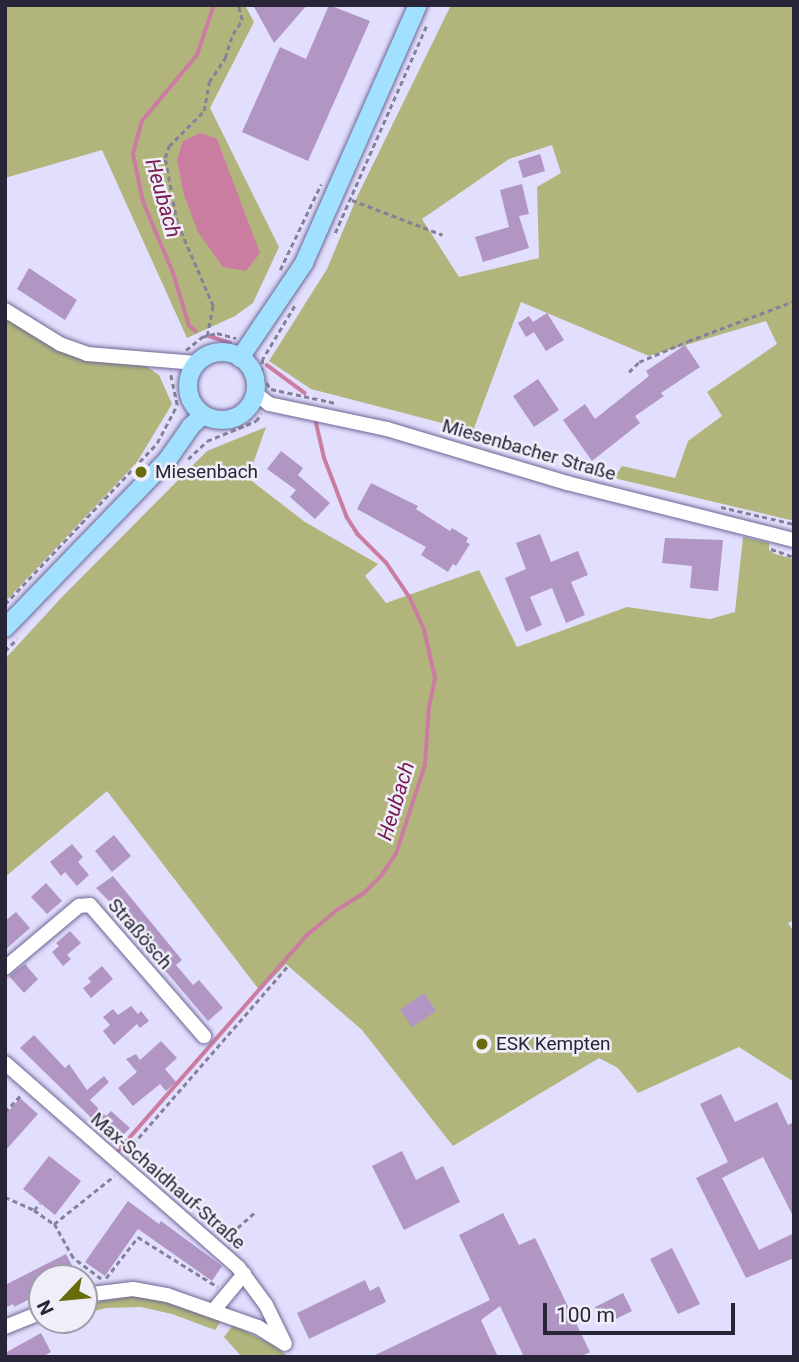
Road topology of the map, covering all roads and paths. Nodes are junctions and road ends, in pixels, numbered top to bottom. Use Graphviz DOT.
graph roads {
  1 [pos="238,5"];
  2 [pos="424,12"];
  3 [pos="321,184"];
  4 [pos="351,200"];
  5 [pos="443,235"];
  6 [pos="331,242"];
  7 [pos="279,272"];
  8 [pos="299,299"];
  9 [pos="794,302"];
  10 [pos="5,310"];
  11 [pos="207,336"];
  12 [pos="236,338"];
  13 [pos="240,358"];
  14 [pos="176,359"];
  15 [pos="197,363"];
  16 [pos="629,372"];
  17 [pos="265,395"];
  18 [pos="203,415"];
  19 [pos="184,464"];
  20 [pos="776,518"];
  21 [pos="794,524"];
  22 [pos="794,540"];
  23 [pos="5,604"];
  24 [pos="5,628"];
  25 [pos="23,632"];
  26 [pos="5,652"];
  27 [pos="288,966"];
  28 [pos="5,968"];
  29 [pos="204,1036"];
  30 [pos="5,1063"];
  31 [pos="29,1087"];
  32 [pos="5,1112"];
  33 [pos="136,1147"];
  34 [pos="123,1169"];
  35 [pos="5,1198"];
  36 [pos="40,1203"];
  37 [pos="34,1210"];
  38 [pos="254,1213"];
  39 [pos="54,1224"];
  40 [pos="217,1247"];
  41 [pos="244,1274"];
  42 [pos="98,1293"];
  43 [pos="230,1294"];
  44 [pos="214,1310"];
  45 [pos="28,1318"];
  46 [pos="5,1327"];
  1 -- 11 [label="path"];
  2 -- 4 [label="path"];
  2 -- 13 [label="main road"];
  3 -- 7 [label="path"];
  4 -- 5 [label="path"];
  4 -- 6 [label="path"];
  8 -- 17 [label="path"];
  9 -- 16 [label="path"];
  10 -- 14 [label="street"];
  11 -- 12 [label="path"];
  11 -- 14 [label="path"];
  13 -- 15 [label="main road"];
  13 -- 17 [label="main road"];
  14 -- 15 [label="street"];
  14 -- 23 [label="path"];
  15 -- 18 [label="main road"];
  17 -- 18 [label="main road"];
  17 -- 19 [label="path"];
  17 -- 22 [label="street, Miesenbacher Straße"];
  18 -- 24 [label="main road"];
  20 -- 21 [label="path"];
  25 -- 26 [label="path"];
  27 -- 33 [label="path"];
  28 -- 29 [label="street, Straßösch"];
  30 -- 31 [label="street, Max-Schaidhauf-Straße"];
  31 -- 32 [label="path"];
  31 -- 34 [label="street, Max-Schaidhauf-Straße"];
  34 -- 39 [label="path"];
  34 -- 40 [label="street, Max-Schaidhauf-Straße"];
  35 -- 37 [label="path"];
  36 -- 37 [label="path"];
  37 -- 39 [label="path"];
  38 -- 40 [label="path"];
  39 -- 43 [label="path"];
  40 -- 41 [label="street, Max-Schaidhauf-Straße"];
  41 -- 43 [label="street"];
  41 -- 44 [label="street, Max-Schaidhauf-Straße"];
  42 -- 44 [label="street"];
  43 -- 44 [label="street"];
  45 -- 46 [label="street"];
}
